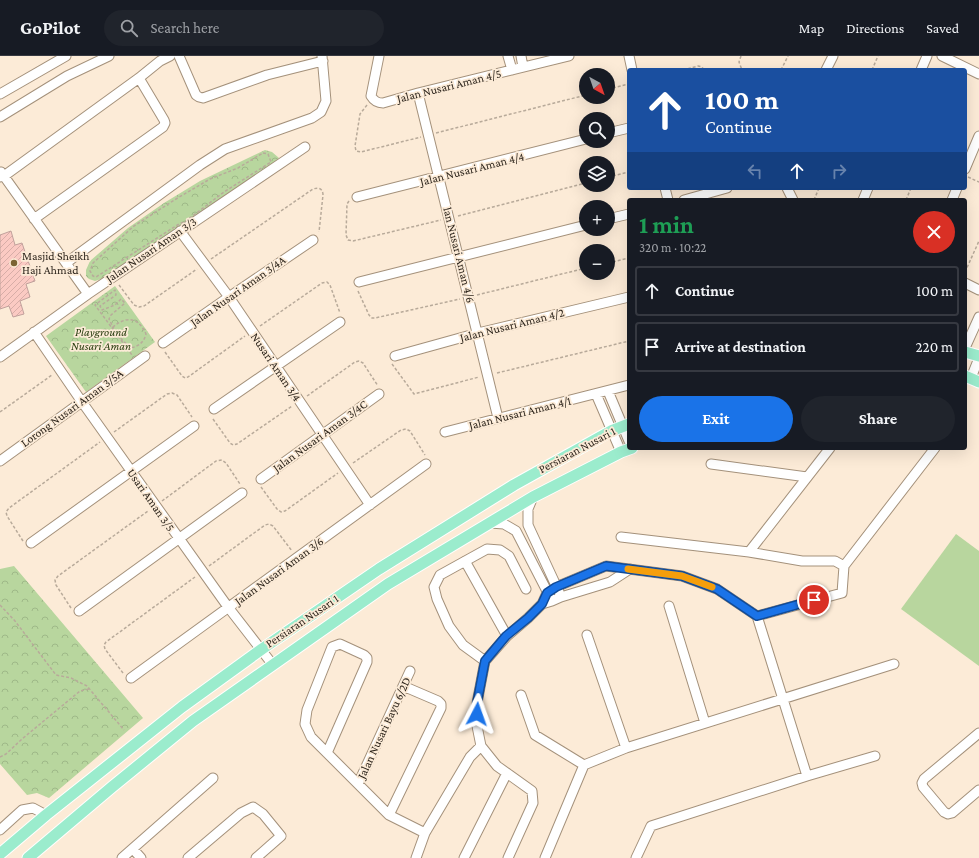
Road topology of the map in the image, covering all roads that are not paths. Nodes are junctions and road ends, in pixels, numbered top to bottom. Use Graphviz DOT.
graph roads {
  1 [pos="66,56"];
  2 [pos="109,56"];
  3 [pos="170,56"];
  4 [pos="179,56"];
  5 [pos="379,56"];
  6 [pos="508,56"];
  7 [pos="521,56"];
  8 [pos="569,56"];
  9 [pos="629,56"];
  10 [pos="833,56"];
  11 [pos="927,56"];
  12 [pos="942,56"];
  13 [pos="322,59"];
  14 [pos="523,67"];
  15 [pos="632,68"];
  16 [pos="827,68"];
  17 [pos="922,68"];
  18 [pos="967,68"];
  19 [pos="967,68"];
  20 [pos="512,70"];
  21 [pos="979,74"];
  22 [pos="138,78"];
  23 [pos="418,93"];
  24 [pos="0,94"];
  25 [pos="0,117"];
  26 [pos="627,128"];
  27 [pos="615,131"];
  28 [pos="979,136"];
  29 [pos="579,141"];
  30 [pos="305,146"];
  31 [pos="967,164"];
  32 [pos="1,174"];
  33 [pos="439,177"];
  34 [pos="720,190"];
  35 [pos="357,197"];
  36 [pos="691,198"];
  37 [pos="627,215"];
  38 [pos="615,218"];
  39 [pos="34,220"];
  40 [pos="180,227"];
  41 [pos="579,227"];
  42 [pos="313,240"];
  43 [pos="459,257"];
  44 [pos="66,263"];
  45 [pos="359,282"];
  46 [pos="967,284"];
  47 [pos="979,290"];
  48 [pos="88,294"];
  49 [pos="229,296"];
  50 [pos="627,297"];
  51 [pos="979,317"];
  52 [pos="340,322"];
  53 [pos="34,332"];
  54 [pos="478,332"];
  55 [pos="163,343"];
  56 [pos="967,344"];
  57 [pos="967,353"];
  58 [pos="145,356"];
  59 [pos="395,356"];
  60 [pos="0,357"];
  61 [pos="979,357"];
  62 [pos="276,367"];
  63 [pos="972,379"];
  64 [pos="627,386"];
  65 [pos="608,391"];
  66 [pos="379,394"];
  67 [pos="596,394"];
  68 [pos="82,402"];
  69 [pos="214,409"];
  70 [pos="498,418"];
  71 [pos="626,425"];
  72 [pos="194,426"];
  73 [pos="611,431"];
  74 [pos="444,432"];
  75 [pos="323,434"];
  76 [pos="626,450"];
  77 [pos="828,450"];
  78 [pos="933,450"];
  79 [pos="0,461"];
  80 [pos="426,464"];
  81 [pos="711,464"];
  82 [pos="131,470"];
  83 [pos="807,477"];
  84 [pos="261,479"];
  85 [pos="242,493"];
  86 [pos="533,497"];
  87 [pos="370,504"];
  88 [pos="490,523"];
  89 [pos="622,537"];
  90 [pos="179,538"];
  91 [pos="31,543"];
  92 [pos="749,552"];
  93 [pos="465,561"];
  94 [pos="844,566"];
  95 [pos="630,569"];
  96 [pos="556,587"];
  97 [pos="526,589"];
  98 [pos="547,593"];
  99 [pos="561,597"];
  100 [pos="552,602"];
  101 [pos="542,604"];
  102 [pos="669,606"];
  103 [pos="228,607"];
  104 [pos="79,611"];
  105 [pos="757,616"];
  106 [pos="587,635"];
  107 [pos="506,636"];
  108 [pos="262,649"];
  109 [pos="485,661"];
  110 [pos="274,664"];
  111 [pos="894,664"];
  112 [pos="410,671"];
  113 [pos="131,678"];
  114 [pos="403,686"];
  115 [pos="521,695"];
  116 [pos="783,698"];
  117 [pos="705,723"];
  118 [pos="979,733"];
  119 [pos="482,746"];
  120 [pos="626,748"];
  121 [pos="327,753"];
  122 [pos="874,756"];
  123 [pos="584,765"];
  124 [pos="507,773"];
  125 [pos="807,776"];
  126 [pos="212,778"];
  127 [pos="358,784"];
  128 [pos="979,790"];
  129 [pos="46,815"];
  130 [pos="389,815"];
  131 [pos="0,830"];
  132 [pos="425,833"];
  133 [pos="133,849"];
  134 [pos="0,854"];
  135 [pos="28,858"];
  136 [pos="122,858"];
  137 [pos="141,858"];
  138 [pos="188,858"];
  139 [pos="256,858"];
  140 [pos="416,858"];
  141 [pos="464,858"];
  142 [pos="508,858"];
  143 [pos="545,858"];
  144 [pos="636,858"];
  1 -- 24 [label="street"];
  2 -- 25 [label="street"];
  3 -- 22 [label="street"];
  4 -- 13 [label="street"];
  5 -- 23 [label="street, Jalan Nusari Aman 4/5"];
  6 -- 20 [label="street"];
  7 -- 14 [label="street"];
  8 -- 14 [label="street, Jalan Nusari Aman 4/5"];
  9 -- 15 [label="street"];
  10 -- 16 [label="street"];
  11 -- 17 [label="street"];
  12 -- 19 [label="street"];
  13 -- 44 [label="street"];
  14 -- 20 [label="street, Jalan Nusari Aman 4/5"];
  18 -- 21 [label="street"];
  20 -- 23 [label="street, Jalan Nusari Aman 4/5"];
  22 -- 32 [label="street"];
  22 -- 39 [label="street"];
  23 -- 33 [label="street, lan Nusari Aman 4/6"];
  26 -- 27 [label="street"];
  28 -- 31 [label="street"];
  29 -- 33 [label="street, Jalan Nusari Aman 4/4"];
  30 -- 40 [label="street, Jalan Nusari Aman 3/3"];
  32 -- 39 [label="street"];
  33 -- 35 [label="street, Jalan Nusari Aman 4/4"];
  33 -- 43 [label="street, lan Nusari Aman 4/6"];
  34 -- 36 [label="street"];
  37 -- 38 [label="street"];
  39 -- 44 [label="street"];
  40 -- 48 [label="street, Jalan Nusari Aman 3/3"];
  40 -- 49 [label="street, Nusari Aman 3/4"];
  41 -- 43 [label="street"];
  42 -- 49 [label="street, Jalan Nusari Aman 3/4A"];
  43 -- 45 [label="street"];
  43 -- 54 [label="street, lan Nusari Aman 4/6"];
  44 -- 48 [label="street"];
  46 -- 47 [label="street"];
  48 -- 53 [label="street, Jalan Nusari Aman 3/3"];
  49 -- 55 [label="street, Jalan Nusari Aman 3/4A"];
  49 -- 62 [label="street, Nusari Aman 3/4"];
  50 -- 54 [label="street, Jalan Nusari Aman 4/2"];
  51 -- 56 [label="street"];
  52 -- 62 [label="street"];
  53 -- 60 [label="street, Jalan Nusari Aman 3/3"];
  53 -- 68 [label="street, Usari Aman 3/5"];
  54 -- 59 [label="street, Jalan Nusari Aman 4/2"];
  54 -- 70 [label="street, lan Nusari Aman 4/6"];
  57 -- 61 [label="main road"];
  58 -- 68 [label="street, Lorong Nusari Aman 3/5A"];
  61 -- 63 [label="street"];
  62 -- 69 [label="street"];
  62 -- 75 [label="street, Nusari Aman 3/4"];
  64 -- 65 [label="street"];
  65 -- 67 [label="street, Jalan Nusari Aman 4/1"];
  65 -- 71 [label="street"];
  66 -- 75 [label="street, Jalan Nusari Aman 3/4C"];
  67 -- 70 [label="street, Jalan Nusari Aman 4/1"];
  67 -- 73 [label="street"];
  68 -- 79 [label="street, Lorong Nusari Aman 3/5A"];
  68 -- 82 [label="street, Usari Aman 3/5"];
  70 -- 74 [label="street, Jalan Nusari Aman 4/1"];
  71 -- 73 [label="main road, Persiaran Nusari 1"];
  72 -- 82 [label="street"];
  73 -- 76 [label="street"];
  73 -- 108 [label="main road, Persiaran Nusari 1"];
  75 -- 84 [label="street, Jalan Nusari Aman 3/4C"];
  75 -- 87 [label="street, Nusari Aman 3/4"];
  76 -- 86 [label="main road, Persiaran Nusari 1"];
  77 -- 83 [label="street"];
  78 -- 94 [label="street"];
  80 -- 87 [label="street, Jalan Nusari Aman 3/6"];
  81 -- 83 [label="street"];
  82 -- 90 [label="street, Usari Aman 3/5"];
  82 -- 91 [label="street"];
  83 -- 92 [label="street"];
  85 -- 90 [label="street"];
  86 -- 88 [label="main road, Persiaran Nusari 1"];
  86 -- 96 [label="street"];
  87 -- 103 [label="street, Jalan Nusari Aman 3/6"];
  88 -- 98 [label="street"];
  88 -- 110 [label="main road, Persiaran Nusari 1"];
  89 -- 92 [label="street"];
  90 -- 103 [label="street, Usari Aman 3/5"];
  90 -- 104 [label="street"];
  92 -- 94 [label="street"];
  93 -- 97 [label="street"];
  93 -- 107 [label="street"];
  93 -- 109 [label="street"];
  94 -- 105 [label="street"];
  95 -- 96 [label="street"];
  95 -- 99 [label="street"];
  95 -- 105 [label="street"];
  96 -- 98 [label="street"];
  96 -- 99 [label="street"];
  98 -- 100 [label="street"];
  98 -- 101 [label="street"];
  99 -- 100 [label="street"];
  100 -- 101 [label="street"];
  101 -- 107 [label="street"];
  102 -- 117 [label="street"];
  103 -- 108 [label="street, Usari Aman 3/5"];
  103 -- 113 [label="street, Jalan Nusari Aman 3/6"];
  105 -- 116 [label="street"];
  106 -- 120 [label="street"];
  107 -- 109 [label="street"];
  108 -- 110 [label="street, Usari Aman 3/5"];
  108 -- 129 [label="main road, Persiaran Nusari 1"];
  109 -- 119 [label="street"];
  110 -- 135 [label="main road, Persiaran Nusari 1"];
  111 -- 116 [label="street"];
  112 -- 114 [label="street, Jalan Nusari Bayu 6/2D"];
  114 -- 127 [label="street, Jalan Nusari Bayu 6/2D"];
  114 -- 130 [label="street"];
  115 -- 123 [label="street"];
  116 -- 117 [label="street"];
  116 -- 125 [label="street"];
  117 -- 120 [label="street"];
  118 -- 128 [label="street"];
  119 -- 124 [label="street"];
  119 -- 132 [label="street"];
  120 -- 123 [label="street"];
  121 -- 121 [label="street"];
  121 -- 127 [label="street"];
  122 -- 125 [label="street"];
  123 -- 143 [label="street"];
  124 -- 141 [label="street"];
  124 -- 142 [label="street"];
  125 -- 144 [label="street"];
  126 -- 133 [label="street"];
  127 -- 130 [label="street"];
  129 -- 131 [label="street"];
  129 -- 134 [label="main road, Persiaran Nusari 1"];
  130 -- 132 [label="street"];
  132 -- 140 [label="street"];
  133 -- 136 [label="street"];
  133 -- 137 [label="street"];
  138 -- 139 [label="street"];
}
